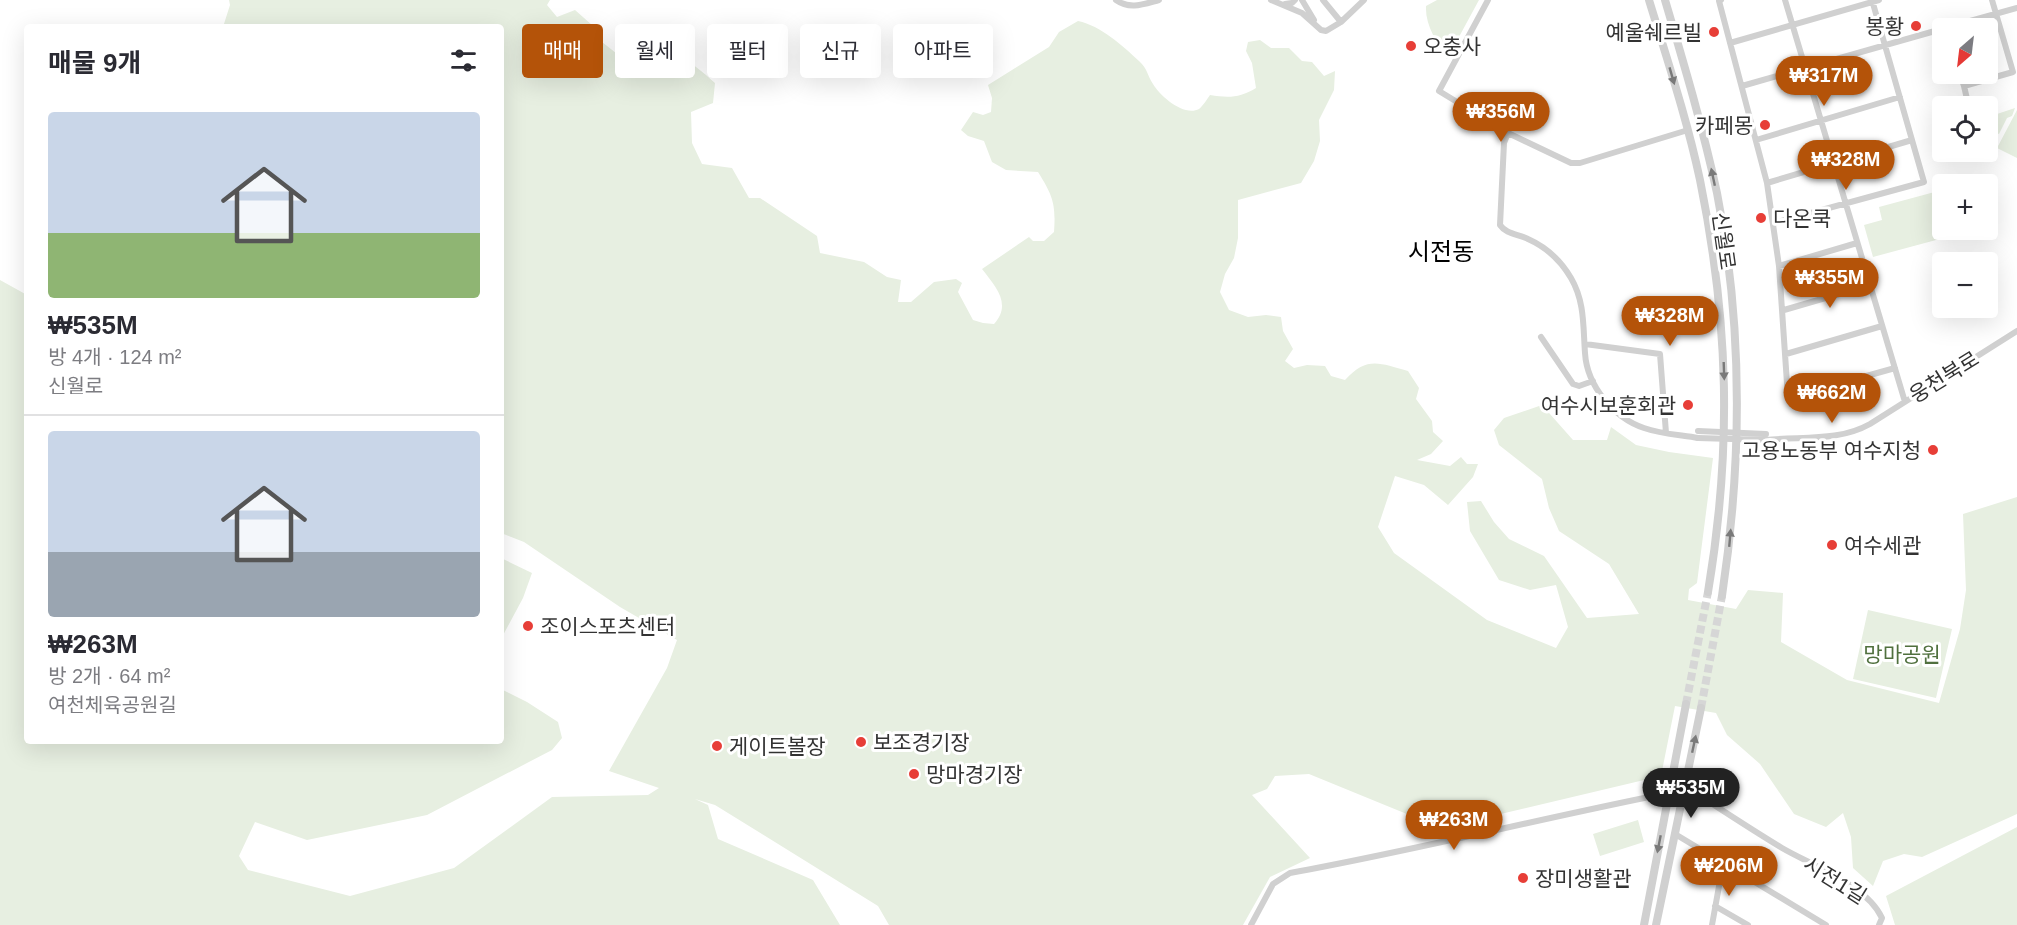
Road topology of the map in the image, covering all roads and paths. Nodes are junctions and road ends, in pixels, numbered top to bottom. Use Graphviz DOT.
graph roads {
  1 [pos="1116,0"];
  2 [pos="1159,0"];
  3 [pos="1271,0"];
  4 [pos="1295,0"];
  5 [pos="1302,0"];
  6 [pos="1323,0"];
  7 [pos="1364,0"];
  8 [pos="1488,0"];
  9 [pos="1649,0"];
  10 [pos="1665,0"];
  11 [pos="1721,0"];
  12 [pos="1785,0"];
  13 [pos="1992,0"];
  14 [pos="1874,1"];
  15 [pos="1282,4"];
  16 [pos="2017,8"];
  17 [pos="1996,14"];
  18 [pos="1982,18"];
  19 [pos="1341,22"];
  20 [pos="1316,23"];
  21 [pos="1793,25"];
  22 [pos="1932,32"];
  23 [pos="1730,43"];
  24 [pos="1885,45"];
  25 [pos="1806,68"];
  26 [pos="1742,86"];
  27 [pos="1964,86"];
  28 [pos="1966,96"];
  29 [pos="1900,97"];
  30 [pos="1821,120"];
  31 [pos="1688,130"];
  32 [pos="1508,133"];
  33 [pos="1756,140"];
  34 [pos="1912,140"];
  35 [pos="1834,163"];
  36 [pos="1767,183"];
  37 [pos="1845,203"];
  38 [pos="1774,223"];
  39 [pos="1857,243"];
  40 [pos="1779,266"];
  41 [pos="1870,285"];
  42 [pos="1784,310"];
  43 [pos="1882,326"];
  44 [pos="2017,331"];
  45 [pos="1541,338"];
  46 [pos="1585,344"];
  47 [pos="1786,354"];
  48 [pos="1894,368"];
  49 [pos="1593,381"];
  50 [pos="1905,402"];
  51 [pos="1666,433"];
  52 [pos="1708,592"];
  53 [pos="1722,596"];
  54 [pos="1686,704"];
  55 [pos="1701,708"];
  56 [pos="1685,786"];
  57 [pos="1669,792"];
  58 [pos="1675,834"];
  59 [pos="1724,864"];
  60 [pos="1715,906"];
  61 [pos="1881,922"];
  62 [pos="1251,925"];
  63 [pos="1644,925"];
  64 [pos="1656,925"];
  65 [pos="1712,925"];
  66 [pos="1748,925"];
  67 [pos="1826,925"];
  68 [pos="1888,925"];
  1 -- 2 [label="street"];
  3 -- 15 [label="street"];
  4 -- 15 [label="street"];
  5 -- 20 [label="street"];
  6 -- 19 [label="street"];
  7 -- 19 [label="street"];
  8 -- 32 [label="street"];
  9 -- 31 [label="street, 신월로, one-way"];
  53 -- 10 [label="street, 신월로, one-way"];
  11 -- 23 [label="street"];
  12 -- 21 [label="street"];
  13 -- 17 [label="street"];
  14 -- 21 [label="street"];
  14 -- 24 [label="street"];
  15 -- 20 [label="street"];
  16 -- 17 [label="street"];
  17 -- 18 [label="street"];
  17 -- 27 [label="street"];
  19 -- 20 [label="street"];
  21 -- 23 [label="street"];
  21 -- 25 [label="street"];
  22 -- 24 [label="street"];
  23 -- 26 [label="street"];
  24 -- 25 [label="street"];
  24 -- 29 [label="street"];
  25 -- 26 [label="street"];
  25 -- 30 [label="street"];
  26 -- 33 [label="street"];
  27 -- 28 [label="street"];
  29 -- 30 [label="street"];
  29 -- 34 [label="street"];
  30 -- 33 [label="street"];
  30 -- 35 [label="street"];
  31 -- 32 [label="street"];
  31 -- 52 [label="street, 신월로, one-way"];
  32 -- 46 [label="street"];
  33 -- 36 [label="street"];
  34 -- 35 [label="street"];
  34 -- 37 [label="street"];
  35 -- 36 [label="street"];
  35 -- 37 [label="street"];
  36 -- 38 [label="street"];
  37 -- 38 [label="street"];
  37 -- 39 [label="street"];
  38 -- 40 [label="street"];
  39 -- 40 [label="street"];
  39 -- 41 [label="street"];
  40 -- 42 [label="street"];
  41 -- 42 [label="street"];
  41 -- 43 [label="street"];
  42 -- 47 [label="street"];
  43 -- 47 [label="street"];
  43 -- 48 [label="street"];
  44 -- 50 [label="street, 웅천북로"];
  45 -- 49 [label="street"];
  46 -- 49 [label="street"];
  46 -- 51 [label="street"];
  47 -- 48 [label="street"];
  48 -- 50 [label="street"];
  49 -- 51 [label="street, 웅천북로"];
  50 -- 51 [label="street, 웅천북로, bridge"];
  54 -- 57 [label="street"];
  56 -- 55 [label="street, one-way"];
  56 -- 58 [label="street"];
  56 -- 61 [label="street, 시전1길"];
  57 -- 62 [label="street"];
  57 -- 63 [label="street, one-way"];
  58 -- 59 [label="street"];
  58 -- 64 [label="street"];
  59 -- 60 [label="street"];
  59 -- 67 [label="street"];
  60 -- 65 [label="street"];
  60 -- 66 [label="street"];
  61 -- 68 [label="street, 시전1길"];
}
